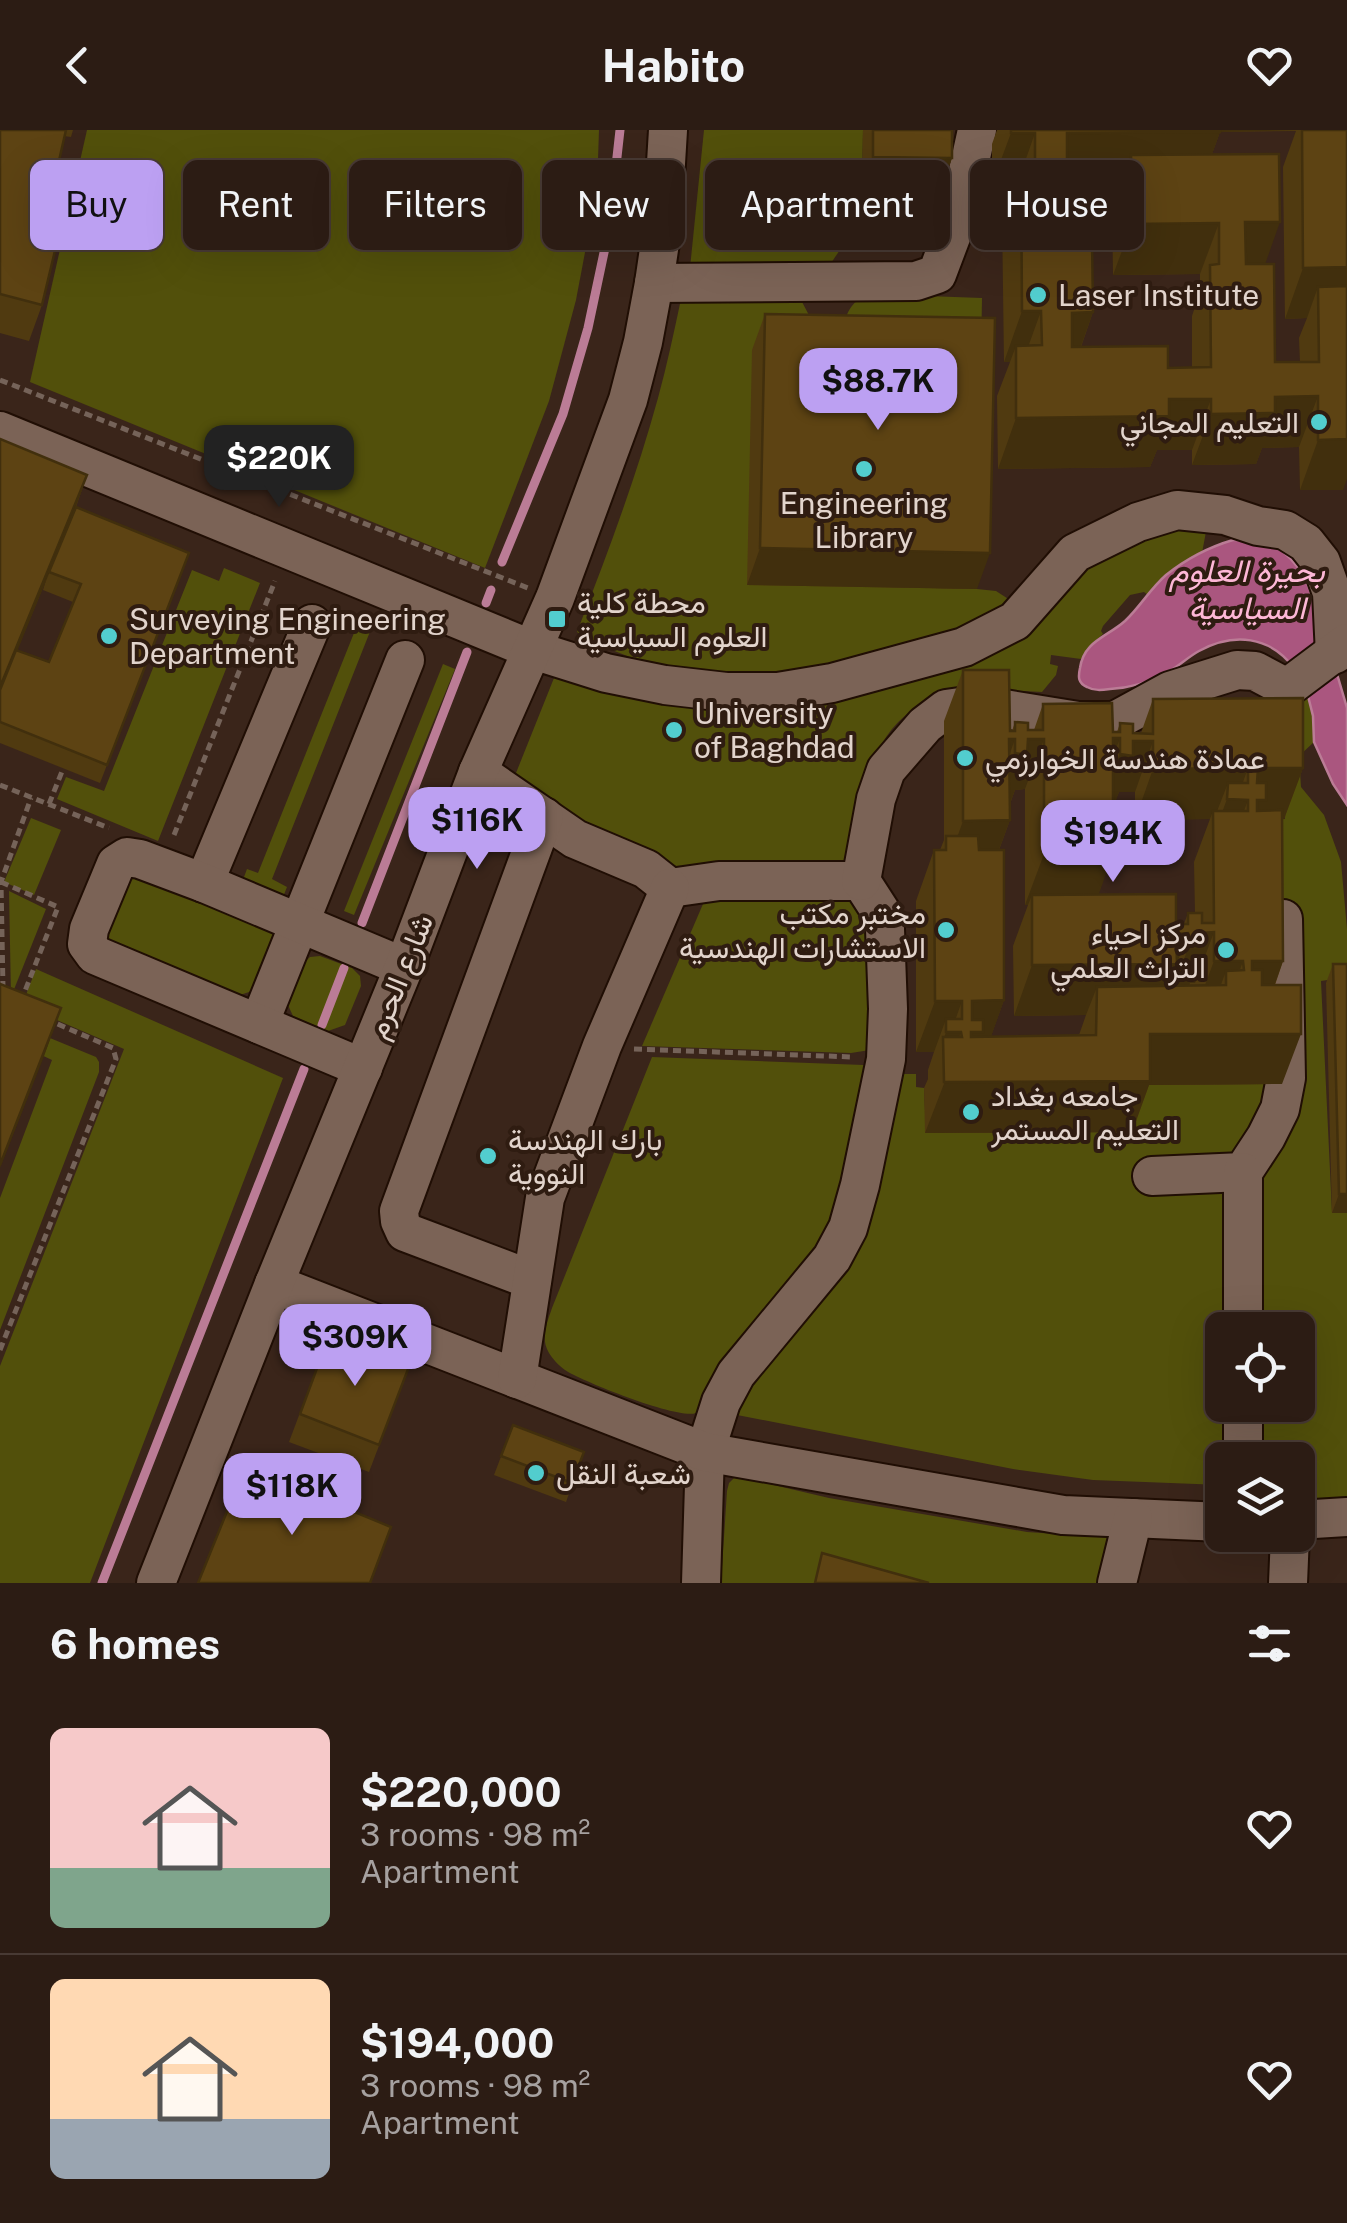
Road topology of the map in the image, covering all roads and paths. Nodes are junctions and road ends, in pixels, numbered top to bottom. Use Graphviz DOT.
graph roads {
  1 [pos="668,130"];
  2 [pos="977,130"];
  3 [pos="654,283"];
  4 [pos="0,380"];
  5 [pos="0,431"];
  6 [pos="276,579"];
  7 [pos="554,598"];
  8 [pos="312,624"];
  9 [pos="1341,648"];
  10 [pos="533,650"];
  11 [pos="405,660"];
  12 [pos="64,769"];
  13 [pos="478,772"];
  14 [pos="0,785"];
  15 [pos="32,798"];
  16 [pos="49,804"];
  17 [pos="544,817"];
  18 [pos="116,832"];
  19 [pos="174,834"];
  20 [pos="860,881"];
  21 [pos="2,882"];
  22 [pos="204,883"];
  23 [pos="670,888"];
  24 [pos="1283,919"];
  25 [pos="300,924"];
  26 [pos="404,966"];
  27 [pos="3,997"];
  28 [pos="18,1008"];
  29 [pos="50,1021"];
  30 [pos="259,1024"];
  31 [pos="631,1048"];
  32 [pos="886,1058"];
  33 [pos="362,1068"];
  34 [pos="1243,1172"];
  35 [pos="1152,1176"];
  36 [pos="532,1280"];
  37 [pos="274,1284"];
  38 [pos="1243,1312"];
  39 [pos="0,1350"];
  40 [pos="517,1379"];
  41 [pos="705,1452"];
  42 [pos="1347,1517"];
  43 [pos="1134,1518"];
  44 [pos="1315,1519"];
  45 [pos="1205,1521"];
  46 [pos="1289,1552"];
  47 [pos="156,1583"];
  48 [pos="700,1583"];
  49 [pos="1118,1583"];
  50 [pos="1288,1583"];
  1 -- 3 [label="street, شارع الحرم"];
  2 -- 3 [label="street"];
  3 -- 7 [label="street, شارع الحرم"];
  4 -- 7 [label="path"];
  5 -- 10 [label="street"];
  6 -- 19 [label="path"];
  7 -- 10 [label="street, شارع الحرم"];
  8 -- 22 [label="street"];
  9 -- 10 [label="street"];
  9 -- 20 [label="street"];
  10 -- 13 [label="street, شارع الحرم"];
  11 -- 25 [label="street"];
  12 -- 16 [label="path"];
  13 -- 17 [label="street"];
  13 -- 26 [label="street, شارع الحرم"];
  14 -- 15 [label="path"];
  15 -- 16 [label="path"];
  15 -- 21 [label="path"];
  16 -- 18 [label="path"];
  17 -- 23 [label="street"];
  17 -- 36 [label="street"];
  20 -- 23 [label="street"];
  20 -- 32 [label="street"];
  21 -- 27 [label="path"];
  21 -- 28 [label="path"];
  22 -- 25 [label="street"];
  22 -- 30 [label="street"];
  23 -- 36 [label="street"];
  24 -- 34 [label="street"];
  25 -- 26 [label="street"];
  25 -- 30 [label="street"];
  26 -- 33 [label="street, شارع الحرم"];
  29 -- 39 [label="path"];
  30 -- 33 [label="street"];
  31 -- 32 [label="path"];
  32 -- 41 [label="street"];
  33 -- 37 [label="street, شارع الحرم"];
  34 -- 35 [label="street"];
  34 -- 38 [label="street"];
  36 -- 40 [label="street"];
  37 -- 40 [label="street"];
  37 -- 47 [label="street, شارع الحرم"];
  40 -- 41 [label="street"];
  41 -- 43 [label="street"];
  41 -- 48 [label="street"];
  42 -- 44 [label="street"];
  43 -- 45 [label="street"];
  43 -- 49 [label="street"];
  46 -- 50 [label="street"];
}
